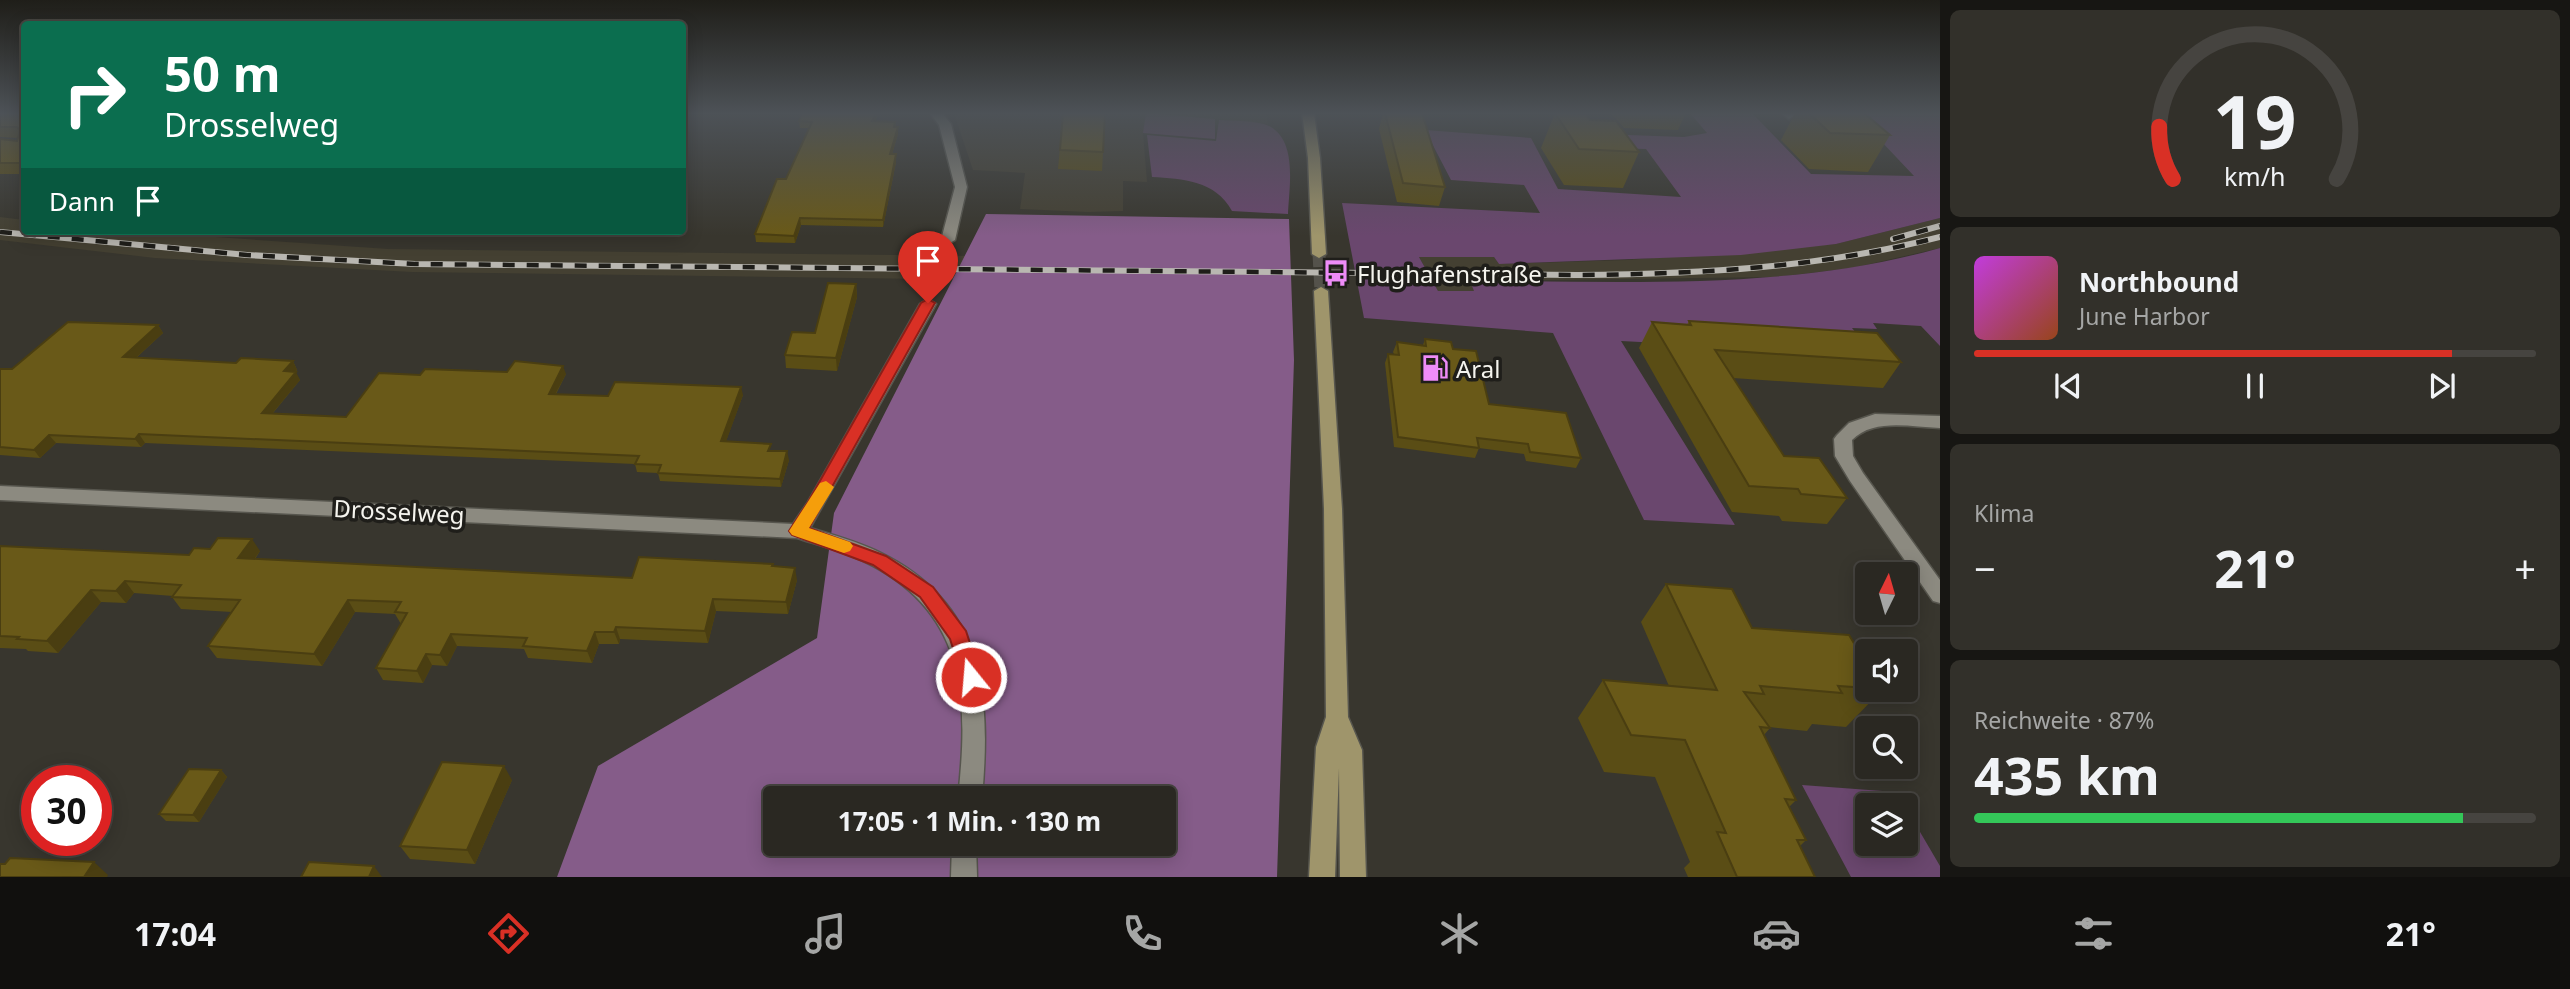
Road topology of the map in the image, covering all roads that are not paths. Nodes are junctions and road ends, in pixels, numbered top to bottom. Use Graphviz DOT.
graph roads {
  1 [pos="954,154"];
  2 [pos="1313,154"];
  3 [pos="948,240"];
  4 [pos="1319,254"];
  5 [pos="1321,290"];
  6 [pos="928,303"];
  7 [pos="1940,422"];
  8 [pos="0,493"];
  9 [pos="798,531"];
  10 [pos="1940,595"];
  11 [pos="1336,717"];
  12 [pos="972,786"];
  13 [pos="964,856"];
  14 [pos="964,877"];
  15 [pos="1322,877"];
  16 [pos="1353,877"];
  1 -- 3 [label="street"];
  2 -- 4 [label="main road"];
  5 -- 11 [label="main road"];
  6 -- 9 [label="street"];
  7 -- 10 [label="street"];
  8 -- 9 [label="street, Drosselweg"];
  9 -- 12 [label="street, Drosselweg"];
  11 -- 15 [label="main road"];
  11 -- 16 [label="main road"];
  13 -- 14 [label="street"];
}
